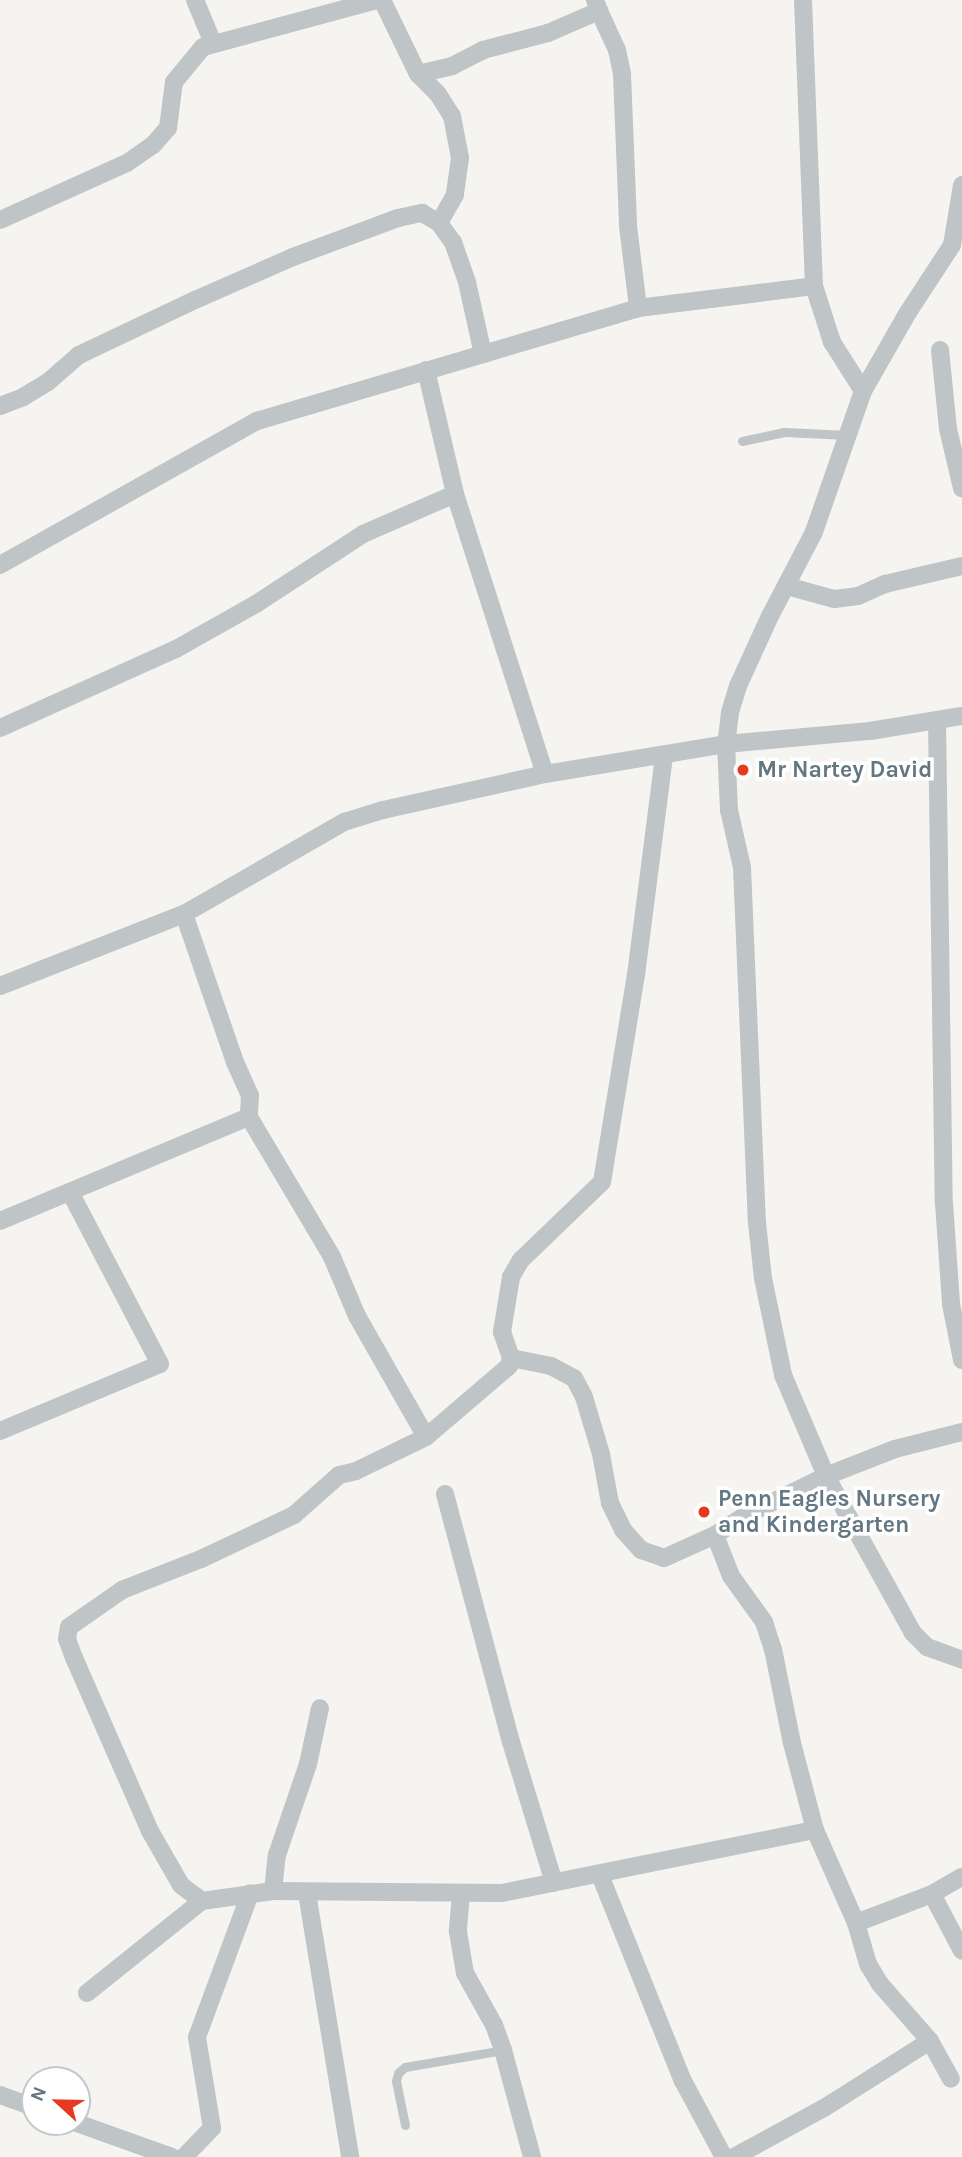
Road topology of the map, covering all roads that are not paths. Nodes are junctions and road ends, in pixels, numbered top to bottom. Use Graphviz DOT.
graph roads {
  1 [pos="195,0"];
  2 [pos="379,0"];
  3 [pos="803,0"];
  4 [pos="597,6"];
  5 [pos="213,43"];
  6 [pos="418,74"];
  7 [pos="962,185"];
  8 [pos="0,220"];
  9 [pos="439,223"];
  10 [pos="814,286"];
  11 [pos="638,308"];
  12 [pos="940,350"];
  13 [pos="483,354"];
  14 [pos="426,370"];
  15 [pos="863,391"];
  16 [pos="0,406"];
  17 [pos="849,435"];
  18 [pos="742,441"];
  19 [pos="962,488"];
  20 [pos="455,494"];
  21 [pos="0,565"];
  22 [pos="962,566"];
  23 [pos="787,586"];
  24 [pos="962,716"];
  25 [pos="937,720"];
  26 [pos="0,727"];
  27 [pos="726,744"];
  28 [pos="664,756"];
  29 [pos="545,774"];
  30 [pos="184,914"];
  31 [pos="0,986"];
  32 [pos="962,1111"];
  33 [pos="249,1117"];
  34 [pos="944,1123"];
  35 [pos="70,1192"];
  36 [pos="0,1221"];
  37 [pos="511,1358"];
  38 [pos="962,1360"];
  39 [pos="0,1431"];
  40 [pos="962,1432"];
  41 [pos="426,1437"];
  42 [pos="826,1476"];
  43 [pos="445,1494"];
  44 [pos="715,1535"];
  45 [pos="962,1660"];
  46 [pos="320,1708"];
  47 [pos="815,1830"];
  48 [pos="600,1875"];
  49 [pos="962,1877"];
  50 [pos="554,1883"];
  51 [pos="273,1891"];
  52 [pos="307,1893"];
  53 [pos="250,1894"];
  54 [pos="461,1894"];
  55 [pos="932,1894"];
  56 [pos="202,1901"];
  57 [pos="856,1923"];
  58 [pos="962,1951"];
  59 [pos="87,1993"];
  60 [pos="930,2040"];
  61 [pos="503,2050"];
  62 [pos="951,2079"];
  63 [pos="0,2095"];
  64 [pos="21,2103"];
  65 [pos="405,2125"];
  66 [pos="91,2128"];
  67 [pos="172,2157"];
  68 [pos="184,2157"];
  69 [pos="350,2157"];
  70 [pos="532,2157"];
  71 [pos="724,2157"];
  72 [pos="734,2157"];
  1 -- 5 [label="street"];
  2 -- 5 [label="street"];
  2 -- 6 [label="street"];
  3 -- 10 [label="street"];
  4 -- 6 [label="street"];
  4 -- 11 [label="street"];
  5 -- 8 [label="street"];
  6 -- 9 [label="street"];
  7 -- 15 [label="street"];
  9 -- 13 [label="street"];
  9 -- 16 [label="street"];
  10 -- 11 [label="street"];
  10 -- 15 [label="street"];
  11 -- 13 [label="street"];
  12 -- 19 [label="street"];
  13 -- 14 [label="street"];
  14 -- 20 [label="street"];
  14 -- 21 [label="street"];
  15 -- 17 [label="street"];
  17 -- 18 [label="lane"];
  17 -- 23 [label="street"];
  20 -- 26 [label="street"];
  20 -- 29 [label="street"];
  22 -- 23 [label="street"];
  23 -- 27 [label="street"];
  24 -- 25 [label="street"];
  25 -- 27 [label="street"];
  25 -- 34 [label="street"];
  27 -- 28 [label="street"];
  27 -- 42 [label="street"];
  28 -- 29 [label="street"];
  28 -- 37 [label="street"];
  29 -- 30 [label="street"];
  30 -- 31 [label="street"];
  30 -- 33 [label="street"];
  32 -- 34 [label="street"];
  33 -- 35 [label="street"];
  33 -- 41 [label="street"];
  34 -- 38 [label="street"];
  35 -- 36 [label="street"];
  35 -- 39 [label="street"];
  37 -- 41 [label="street"];
  37 -- 44 [label="street"];
  40 -- 42 [label="street"];
  41 -- 56 [label="street"];
  42 -- 44 [label="street"];
  42 -- 45 [label="street"];
  43 -- 50 [label="street"];
  44 -- 47 [label="street"];
  46 -- 51 [label="street"];
  47 -- 48 [label="street"];
  47 -- 57 [label="street"];
  48 -- 50 [label="street"];
  48 -- 71 [label="street"];
  49 -- 55 [label="street"];
  50 -- 54 [label="street"];
  51 -- 52 [label="street"];
  51 -- 53 [label="street"];
  52 -- 54 [label="street"];
  52 -- 69 [label="street"];
  53 -- 56 [label="street"];
  53 -- 68 [label="street"];
  54 -- 61 [label="street"];
  55 -- 57 [label="street"];
  55 -- 58 [label="street"];
  56 -- 59 [label="street"];
  57 -- 60 [label="street"];
  60 -- 62 [label="street"];
  60 -- 72 [label="street"];
  61 -- 65 [label="lane"];
  61 -- 70 [label="street"];
  63 -- 64 [label="street"];
  66 -- 67 [label="street"];
}
